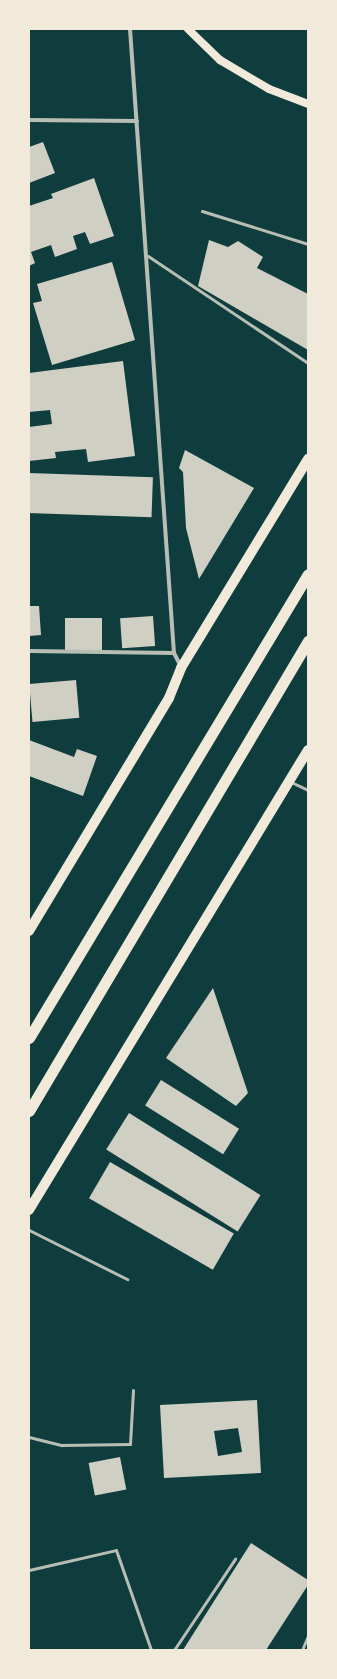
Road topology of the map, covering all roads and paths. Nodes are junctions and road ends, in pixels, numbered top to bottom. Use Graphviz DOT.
graph roads {
  1 [pos="130,29"];
  2 [pos="188,29"];
  3 [pos="308,104"];
  4 [pos="29,120"];
  5 [pos="137,121"];
  6 [pos="202,211"];
  7 [pos="308,244"];
  8 [pos="148,256"];
  9 [pos="308,363"];
  10 [pos="308,458"];
  11 [pos="308,574"];
  12 [pos="308,641"];
  13 [pos="29,651"];
  14 [pos="174,653"];
  15 [pos="181,668"];
  16 [pos="308,750"];
  17 [pos="289,781"];
  18 [pos="308,790"];
  19 [pos="29,931"];
  20 [pos="29,1038"];
  21 [pos="29,1111"];
  22 [pos="29,1210"];
  23 [pos="29,1230"];
  24 [pos="127,1279"];
  25 [pos="133,1390"];
  26 [pos="29,1437"];
  27 [pos="235,1560"];
  28 [pos="29,1570"];
  29 [pos="308,1636"];
  30 [pos="151,1650"];
  31 [pos="174,1650"];
  32 [pos="302,1650"];
  1 -- 5 [label="street"];
  2 -- 3 [label="main road"];
  4 -- 5 [label="street"];
  5 -- 8 [label="street"];
  6 -- 7 [label="lane"];
  8 -- 9 [label="lane"];
  8 -- 14 [label="street"];
  10 -- 15 [label="main road"];
  11 -- 20 [label="highway"];
  12 -- 21 [label="highway"];
  13 -- 14 [label="street"];
  14 -- 15 [label="street"];
  15 -- 19 [label="main road"];
  16 -- 17 [label="main road"];
  17 -- 18 [label="lane"];
  17 -- 22 [label="main road"];
  23 -- 24 [label="lane"];
  25 -- 26 [label="lane"];
  27 -- 31 [label="lane"];
  28 -- 30 [label="lane"];
  29 -- 32 [label="lane"];
}
